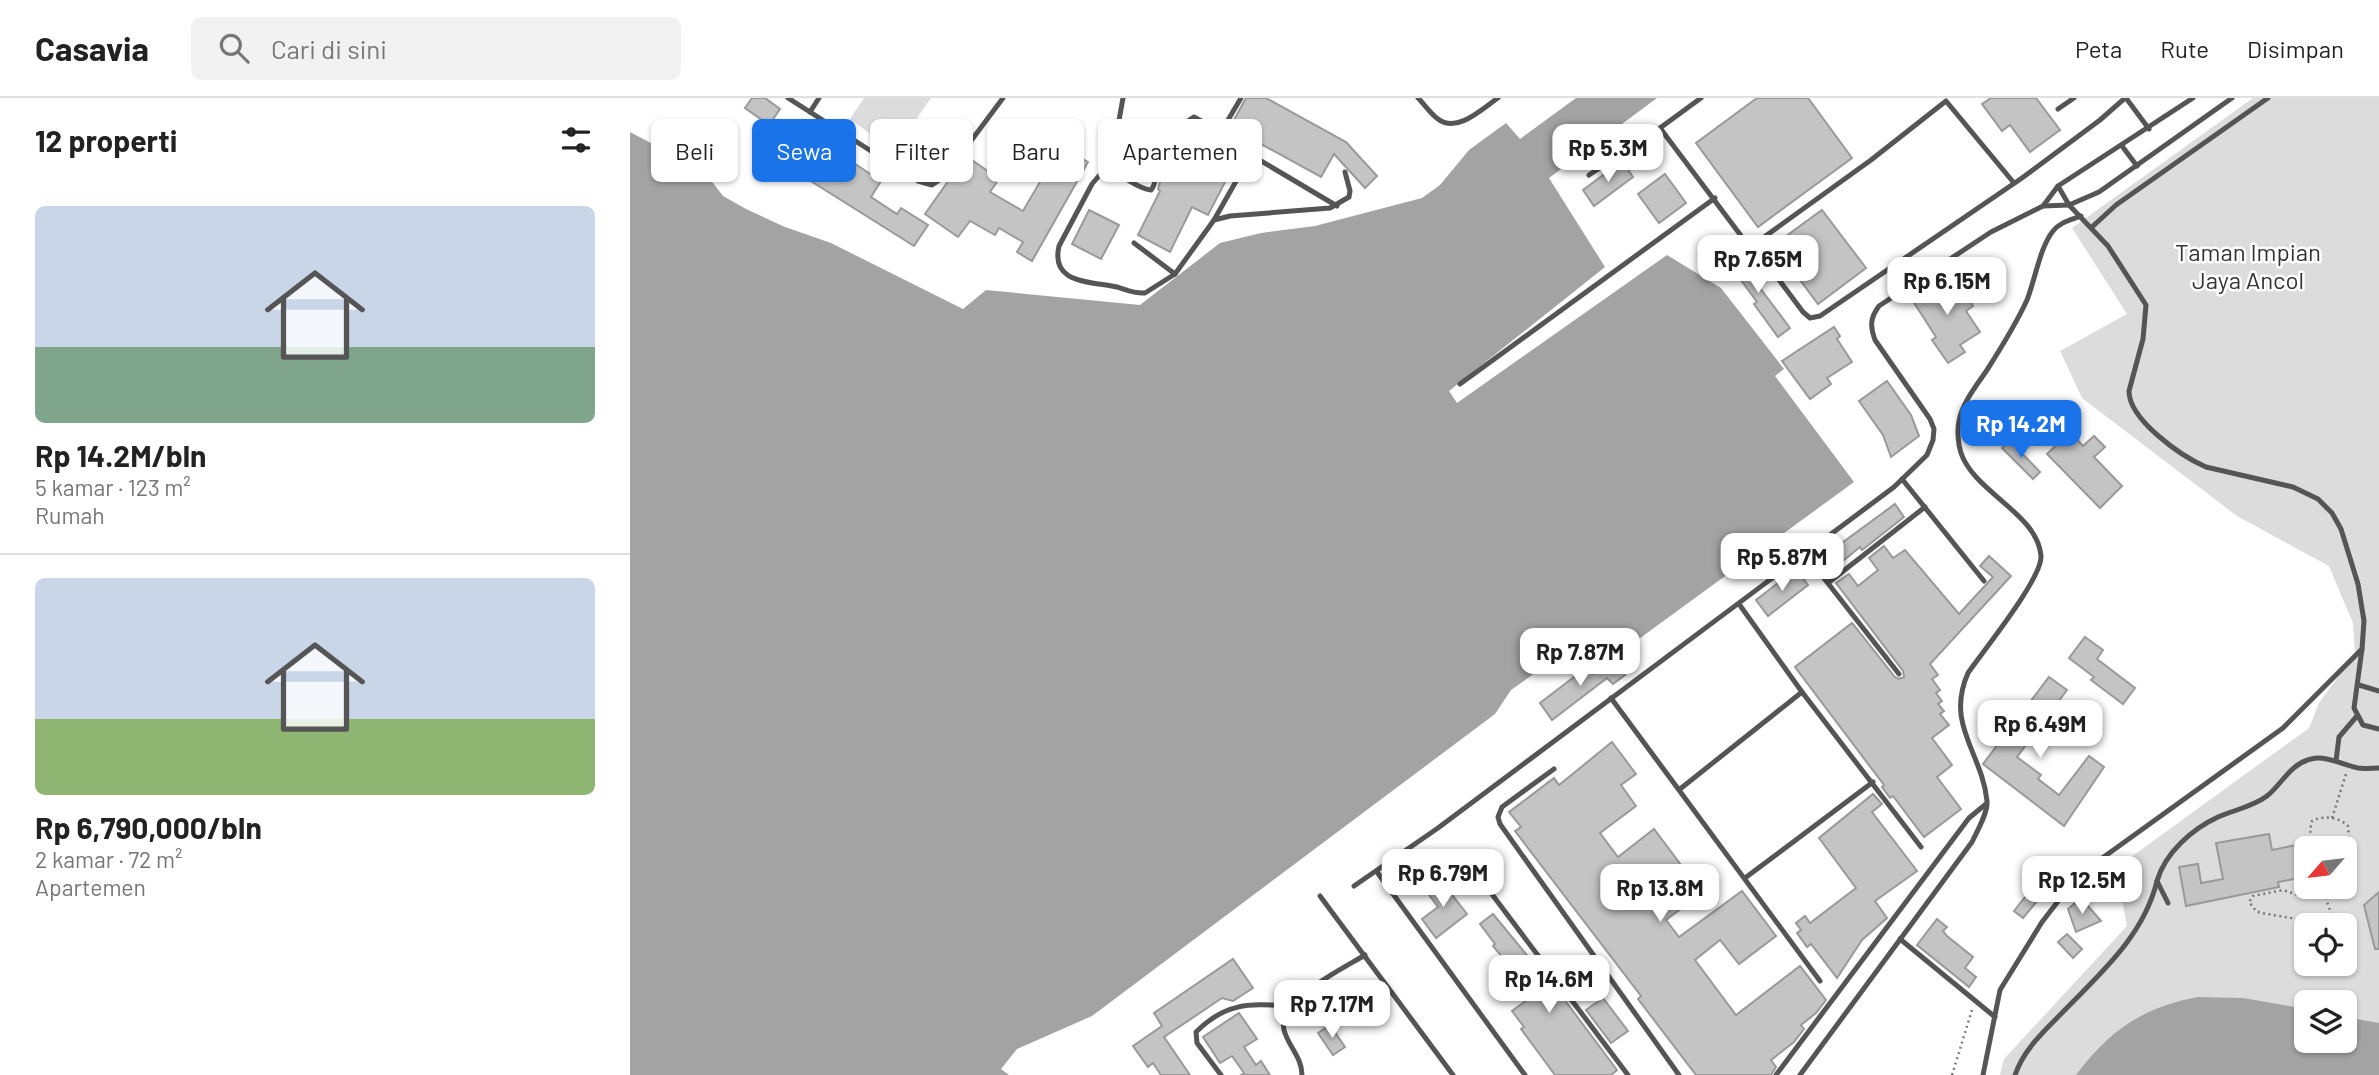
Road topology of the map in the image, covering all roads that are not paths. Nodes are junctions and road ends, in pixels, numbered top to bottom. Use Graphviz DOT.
graph roads {
  1 [pos="788,98"];
  2 [pos="819,98"];
  3 [pos="1003,98"];
  4 [pos="1123,98"];
  5 [pos="1241,98"];
  6 [pos="1418,98"];
  7 [pos="1498,98"];
  8 [pos="1701,98"];
  9 [pos="2074,98"];
  10 [pos="2125,98"];
  11 [pos="2193,98"];
  12 [pos="2232,98"];
  13 [pos="2268,98"];
  14 [pos="1945,99"];
  15 [pos="2058,109"];
  16 [pos="810,112"];
  17 [pos="1119,119"];
  18 [pos="1229,119"];
  19 [pos="1660,128"];
  20 [pos="2149,128"];
  21 [pos="2123,146"];
  22 [pos="1262,162"];
  23 [pos="2137,166"];
  24 [pos="1345,172"];
  25 [pos="1589,175"];
  26 [pos="1098,176"];
  27 [pos="1132,182"];
  28 [pos="1155,182"];
  29 [pos="1236,182"];
  30 [pos="2014,183"];
  31 [pos="2058,186"];
  32 [pos="1715,198"];
  33 [pos="2069,205"];
  34 [pos="1337,206"];
  35 [pos="2043,206"];
  36 [pos="2081,216"];
  37 [pos="1214,220"];
  38 [pos="2092,227"];
  39 [pos="1134,243"];
  40 [pos="1753,245"];
  41 [pos="1175,274"];
  42 [pos="1460,384"];
  43 [pos="1902,479"];
  44 [pos="1925,507"];
  45 [pos="1805,554"];
  46 [pos="1984,580"];
  47 [pos="1828,583"];
  48 [pos="1739,604"];
  49 [pos="2361,649"];
  50 [pos="1899,674"];
  51 [pos="2359,685"];
  52 [pos="2379,691"];
  53 [pos="1802,692"];
  54 [pos="1611,698"];
  55 [pos="2357,716"];
  56 [pos="2379,729"];
  57 [pos="2336,761"];
  58 [pos="2379,768"];
  59 [pos="1554,769"];
  60 [pos="1872,782"];
  61 [pos="1680,789"];
  62 [pos="1987,803"];
  63 [pos="1921,847"];
  64 [pos="1377,872"];
  65 [pos="1745,878"];
  66 [pos="2157,881"];
  67 [pos="1485,885"];
  68 [pos="1354,886"];
  69 [pos="1320,896"];
  70 [pos="2168,903"];
  71 [pos="1900,939"];
  72 [pos="1365,955"];
  73 [pos="1820,981"];
  74 [pos="1291,1006"];
  75 [pos="1995,1017"];
  76 [pos="1221,1075"];
  77 [pos="1302,1075"];
  78 [pos="1453,1075"];
  79 [pos="1525,1075"];
  80 [pos="1628,1075"];
  81 [pos="1679,1075"];
  82 [pos="1776,1075"];
  83 [pos="1800,1075"];
  84 [pos="1983,1075"];
  85 [pos="2015,1075"];
  1 -- 16 [label="lane"];
  2 -- 16 [label="lane"];
  3 -- 16 [label="lane"];
  4 -- 17 [label="lane"];
  5 -- 18 [label="lane"];
  6 -- 7 [label="lane"];
  8 -- 19 [label="lane"];
  9 -- 15 [label="lane"];
  10 -- 20 [label="lane"];
  10 -- 30 [label="lane"];
  11 -- 20 [label="lane"];
  12 -- 23 [label="lane"];
  13 -- 38 [label="lane"];
  14 -- 30 [label="lane"];
  14 -- 40 [label="lane"];
  19 -- 25 [label="lane"];
  19 -- 32 [label="lane"];
  20 -- 21 [label="lane"];
  21 -- 23 [label="lane"];
  21 -- 31 [label="lane"];
  22 -- 34 [label="lane"];
  23 -- 33 [label="lane"];
  24 -- 34 [label="lane"];
  26 -- 41 [label="lane"];
  27 -- 28 [label="lane"];
  29 -- 37 [label="lane"];
  30 -- 40 [label="lane"];
  31 -- 33 [label="lane"];
  31 -- 35 [label="lane"];
  32 -- 40 [label="lane"];
  32 -- 42 [label="lane"];
  33 -- 35 [label="lane"];
  33 -- 36 [label="lane"];
  34 -- 37 [label="lane"];
  35 -- 43 [label="lane"];
  36 -- 38 [label="lane"];
  36 -- 62 [label="lane"];
  37 -- 41 [label="lane"];
  38 -- 49 [label="lane"];
  39 -- 41 [label="lane"];
  43 -- 44 [label="lane"];
  43 -- 45 [label="lane"];
  44 -- 46 [label="lane"];
  44 -- 47 [label="lane"];
  45 -- 47 [label="lane"];
  45 -- 48 [label="lane"];
  47 -- 50 [label="lane"];
  48 -- 53 [label="lane"];
  48 -- 54 [label="lane"];
  49 -- 51 [label="lane"];
  49 -- 75 [label="lane"];
  51 -- 52 [label="lane"];
  51 -- 55 [label="lane"];
  53 -- 60 [label="lane"];
  53 -- 61 [label="lane"];
  54 -- 61 [label="lane"];
  54 -- 64 [label="lane"];
  55 -- 56 [label="lane"];
  55 -- 57 [label="lane"];
  57 -- 58 [label="lane"];
  57 -- 66 [label="lane"];
  59 -- 81 [label="lane"];
  60 -- 63 [label="lane"];
  60 -- 65 [label="lane"];
  61 -- 65 [label="lane"];
  62 -- 71 [label="lane"];
  62 -- 82 [label="lane"];
  64 -- 68 [label="lane"];
  64 -- 79 [label="lane"];
  65 -- 73 [label="lane"];
  66 -- 70 [label="lane"];
  66 -- 85 [label="lane"];
  67 -- 80 [label="lane"];
  69 -- 72 [label="lane"];
  71 -- 75 [label="lane"];
  71 -- 83 [label="lane"];
  72 -- 74 [label="lane"];
  72 -- 78 [label="lane"];
  74 -- 76 [label="lane"];
  74 -- 77 [label="lane"];
  75 -- 84 [label="lane"];
}
